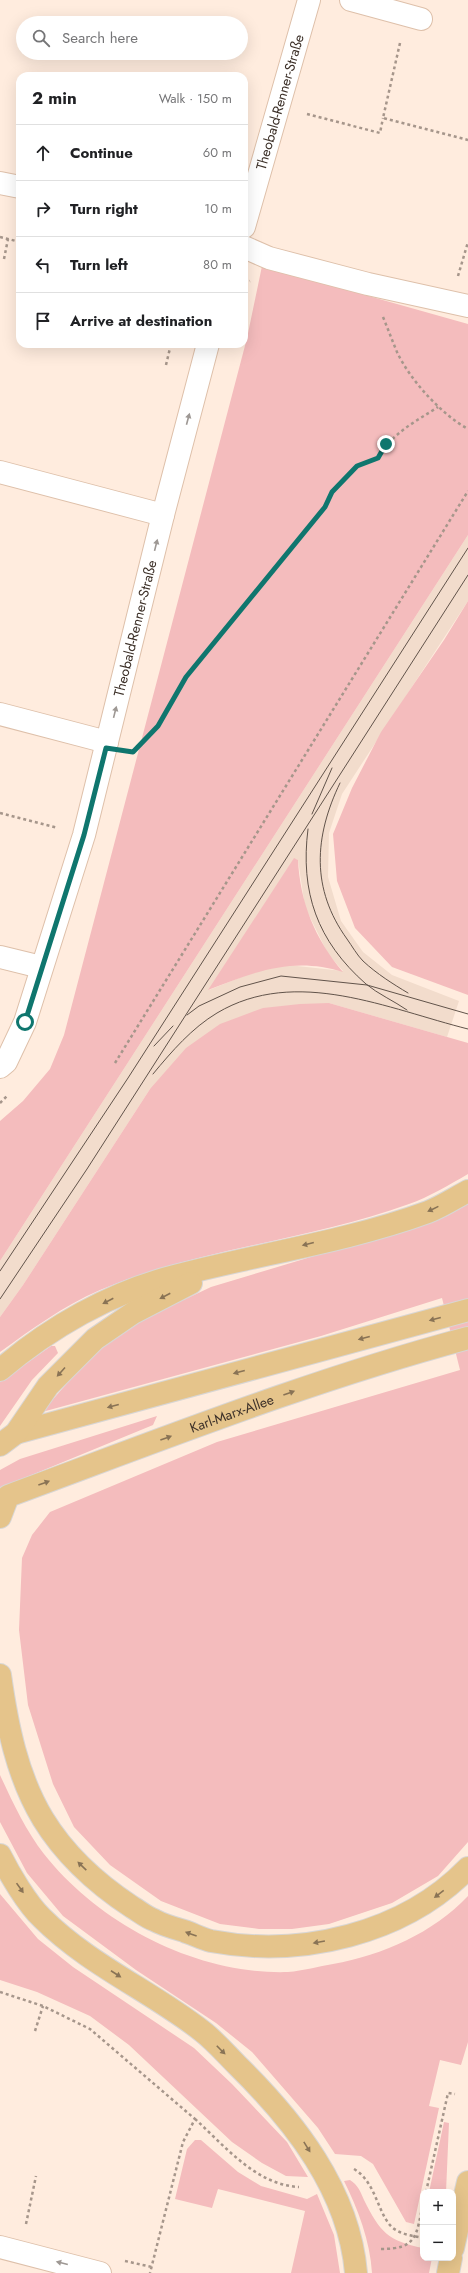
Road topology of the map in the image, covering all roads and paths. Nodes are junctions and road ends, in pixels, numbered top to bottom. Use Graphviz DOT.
graph roads {
  1 [pos="309,0"];
  2 [pos="351,0"];
  3 [pos="414,18"];
  4 [pos="308,114"];
  5 [pos="383,118"];
  6 [pos="468,140"];
  7 [pos="0,183"];
  8 [pos="16,186"];
  9 [pos="248,213"];
  10 [pos="0,237"];
  11 [pos="8,239"];
  12 [pos="16,241"];
  13 [pos="468,242"];
  14 [pos="248,249"];
  15 [pos="4,259"];
  16 [pos="455,279"];
  17 [pos="368,284"];
  18 [pos="468,306"];
  19 [pos="170,348"];
  20 [pos="207,348"];
  21 [pos="166,365"];
  22 [pos="438,407"];
  23 [pos="468,429"];
  24 [pos="0,472"];
  25 [pos="468,491"];
  26 [pos="163,515"];
  27 [pos="0,714"];
  28 [pos="106,745"];
  29 [pos="0,813"];
  30 [pos="84,835"];
  31 [pos="0,957"];
  32 [pos="41,967"];
  33 [pos="3,1058"];
  34 [pos="115,1063"];
  35 [pos="468,1191"];
  36 [pos="238,1261"];
  37 [pos="468,1310"];
  38 [pos="468,1338"];
  39 [pos="0,1370"];
  40 [pos="5,1439"];
  41 [pos="4,1498"];
  42 [pos="0,1517"];
  43 [pos="0,1675"];
  44 [pos="0,1855"];
  45 [pos="468,1868"];
  46 [pos="0,1992"];
  47 [pos="43,2006"];
  48 [pos="35,2031"];
  49 [pos="455,2094"];
  50 [pos="195,2119"];
  51 [pos="348,2168"];
  52 [pos="36,2176"];
  53 [pos="468,2182"];
  54 [pos="304,2185"];
  55 [pos="427,2189"];
  56 [pos="420,2218"];
  57 [pos="456,2235"];
  58 [pos="416,2236"];
  59 [pos="420,2237"];
  60 [pos="10,2250"];
  61 [pos="354,2251"];
  62 [pos="450,2261"];
  63 [pos="100,2273"];
  64 [pos="150,2273"];
  65 [pos="356,2273"];
  66 [pos="448,2273"];
  1 -- 9 [label="street, Theobald-Renner-Straße"];
  2 -- 3 [label="street"];
  3 -- 5 [label="path"];
  4 -- 5 [label="path"];
  5 -- 6 [label="path"];
  7 -- 8 [label="street"];
  10 -- 11 [label="path"];
  11 -- 12 [label="path"];
  11 -- 15 [label="path"];
  13 -- 16 [label="path"];
  14 -- 17 [label="street"];
  17 -- 18 [label="street"];
  17 -- 22 [label="path"];
  19 -- 21 [label="path"];
  26 -- 20 [label="street, Theobald-Renner-Straße, one-way"];
  22 -- 23 [label="path"];
  22 -- 28 [label="path"];
  24 -- 26 [label="street"];
  25 -- 34 [label="path"];
  28 -- 26 [label="street, Theobald-Renner-Straße, one-way"];
  27 -- 28 [label="street"];
  28 -- 30 [label="street, Theobald-Renner-Straße"];
  29 -- 30 [label="path"];
  30 -- 32 [label="street, Theobald-Renner-Straße"];
  31 -- 32 [label="street"];
  32 -- 33 [label="street, Theobald-Renner-Straße"];
  35 -- 36 [label="main road, one-way"];
  36 -- 39 [label="main road, one-way"];
  36 -- 40 [label="main road, one-way"];
  37 -- 40 [label="main road, one-way"];
  41 -- 38 [label="main road, Karl-Marx-Allee, one-way"];
  41 -- 42 [label="main road"];
  45 -- 43 [label="main road, one-way"];
  44 -- 61 [label="main road, one-way"];
  46 -- 47 [label="path"];
  47 -- 48 [label="path"];
  47 -- 50 [label="path"];
  49 -- 55 [label="path"];
  50 -- 54 [label="path"];
  50 -- 64 [label="path"];
  51 -- 58 [label="path"];
  52 -- 60 [label="path"];
  53 -- 57 [label="main road"];
  56 -- 58 [label="path"];
  58 -- 59 [label="path"];
  58 -- 61 [label="path"];
  63 -- 60 [label="street, one-way"];
  61 -- 65 [label="main road"];
  62 -- 66 [label="main road"];
}
